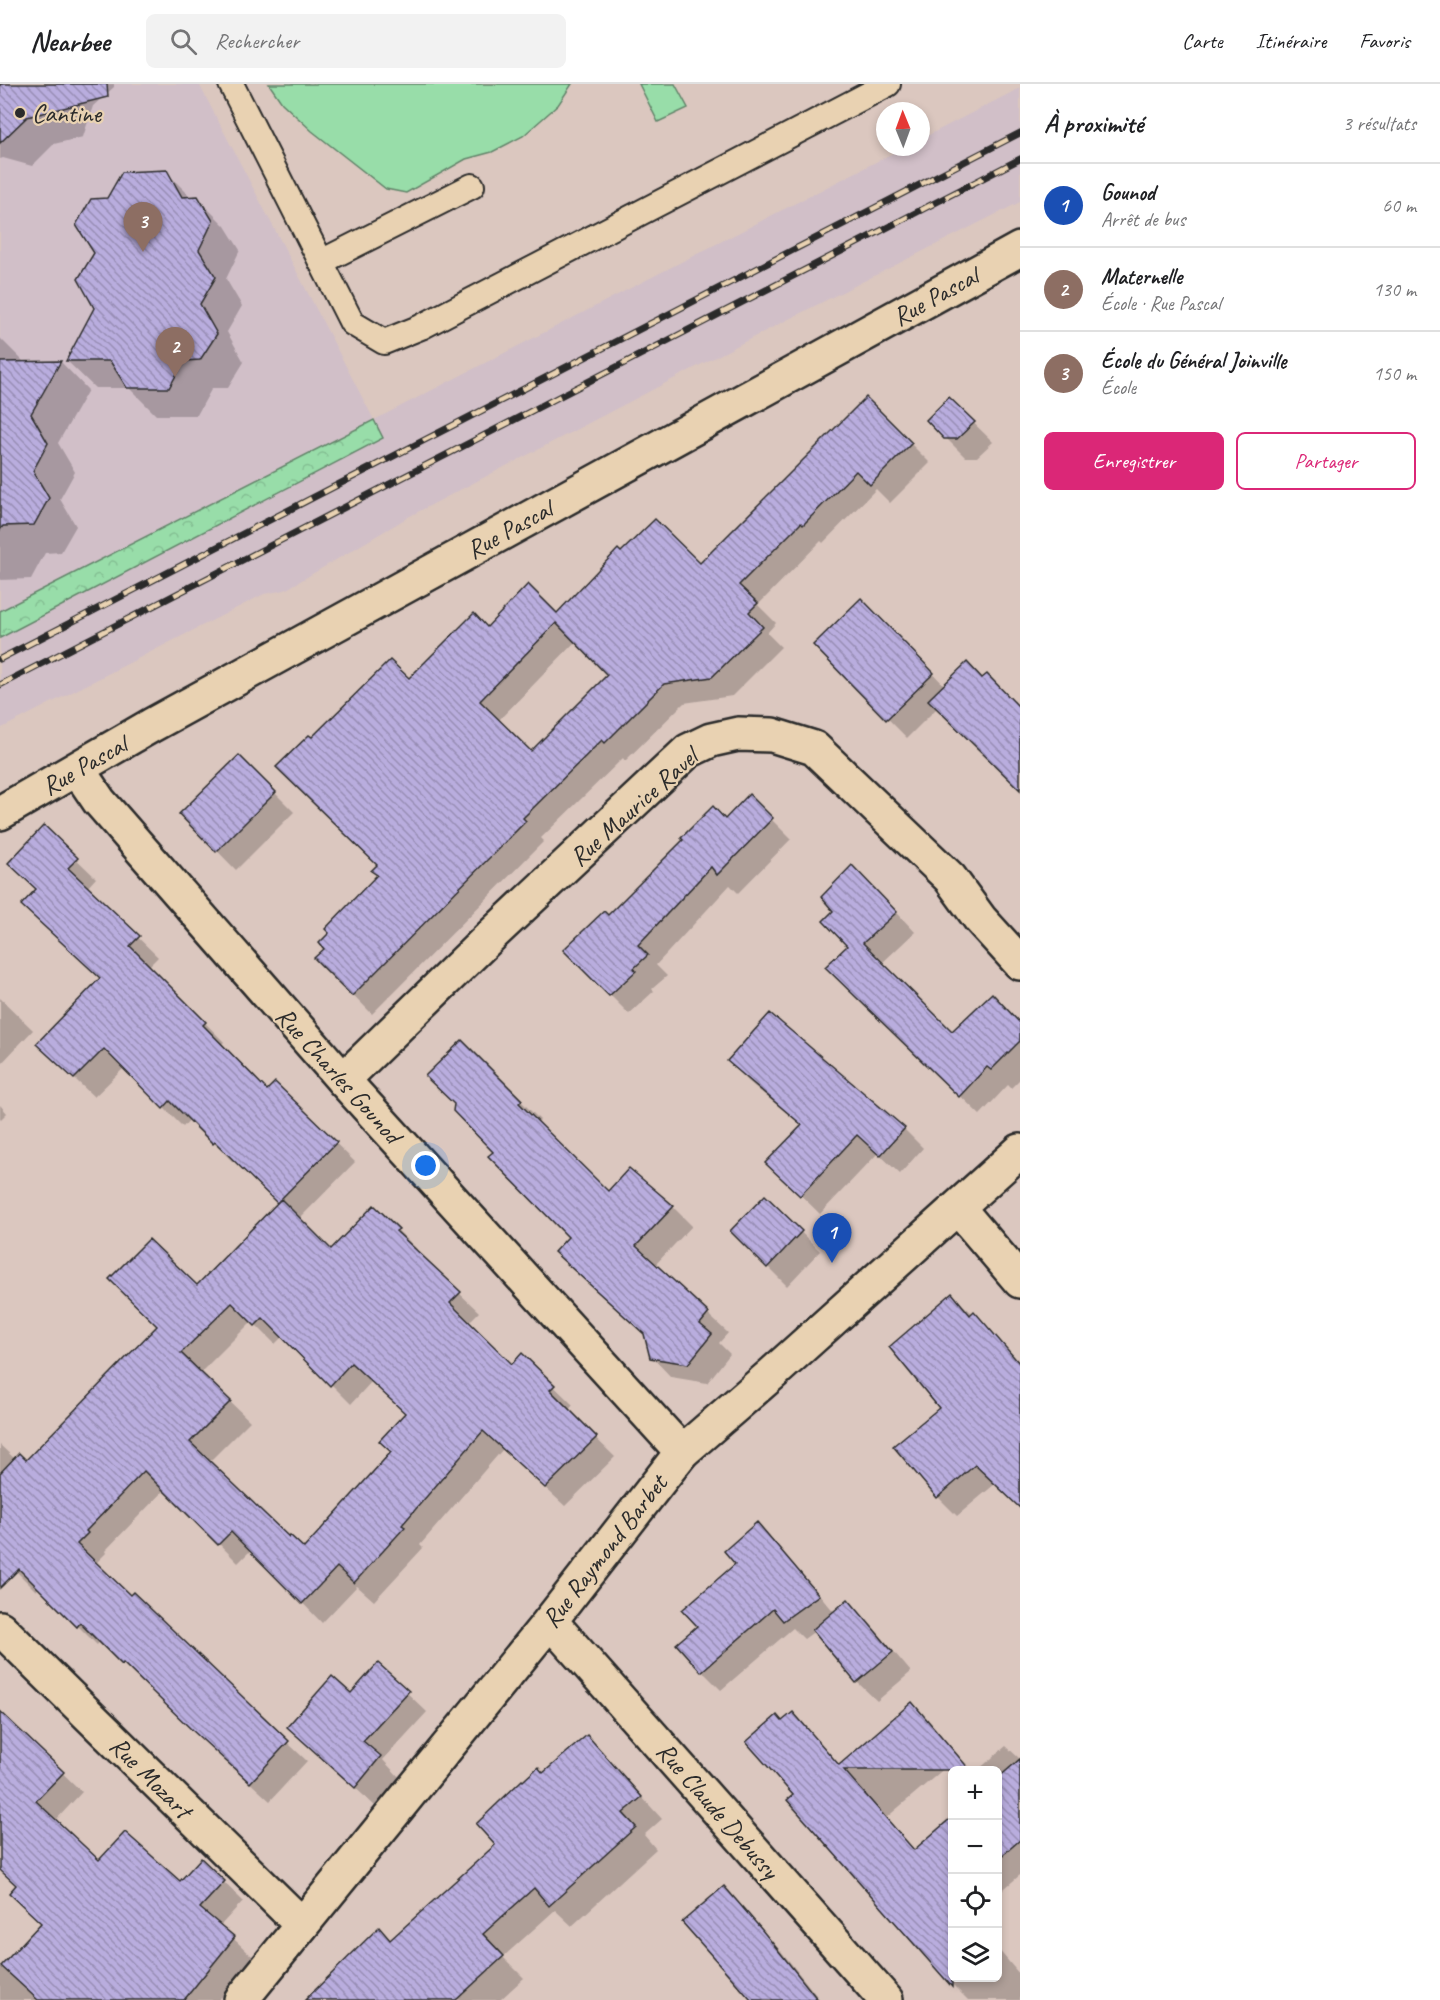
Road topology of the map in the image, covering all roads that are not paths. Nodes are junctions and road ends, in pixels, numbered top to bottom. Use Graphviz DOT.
graph roads {
  1 [pos="231,84"];
  2 [pos="888,84"];
  3 [pos="471,186"];
  4 [pos="1020,249"];
  5 [pos="321,262"];
  6 [pos="78,770"];
  7 [pos="0,813"];
  8 [pos="1020,963"];
  9 [pos="342,1080"];
  10 [pos="1020,1151"];
  11 [pos="958,1208"];
  12 [pos="1020,1281"];
  13 [pos="682,1452"];
  14 [pos="550,1621"];
  15 [pos="0,1628"];
  16 [pos="302,1925"];
  17 [pos="241,2000"];
  18 [pos="886,2000"];
  1 -- 5 [label="lane"];
  2 -- 5 [label="lane"];
  3 -- 5 [label="lane"];
  4 -- 6 [label="street, Rue Pascal"];
  6 -- 7 [label="street, Rue Pascal"];
  6 -- 9 [label="street, Rue Charles Gounod"];
  8 -- 9 [label="street, Rue Maurice Ravel"];
  9 -- 13 [label="street, Rue Charles Gounod"];
  10 -- 11 [label="street, Rue Raymond Barbet"];
  11 -- 12 [label="street"];
  11 -- 13 [label="street, Rue Raymond Barbet"];
  13 -- 14 [label="street, Rue Raymond Barbet"];
  14 -- 16 [label="street, Rue Raymond Barbet"];
  14 -- 18 [label="street, Rue Claude Debussy"];
  15 -- 16 [label="street, Rue Mozart"];
  16 -- 17 [label="street, Rue Raymond Barbet"];
}
